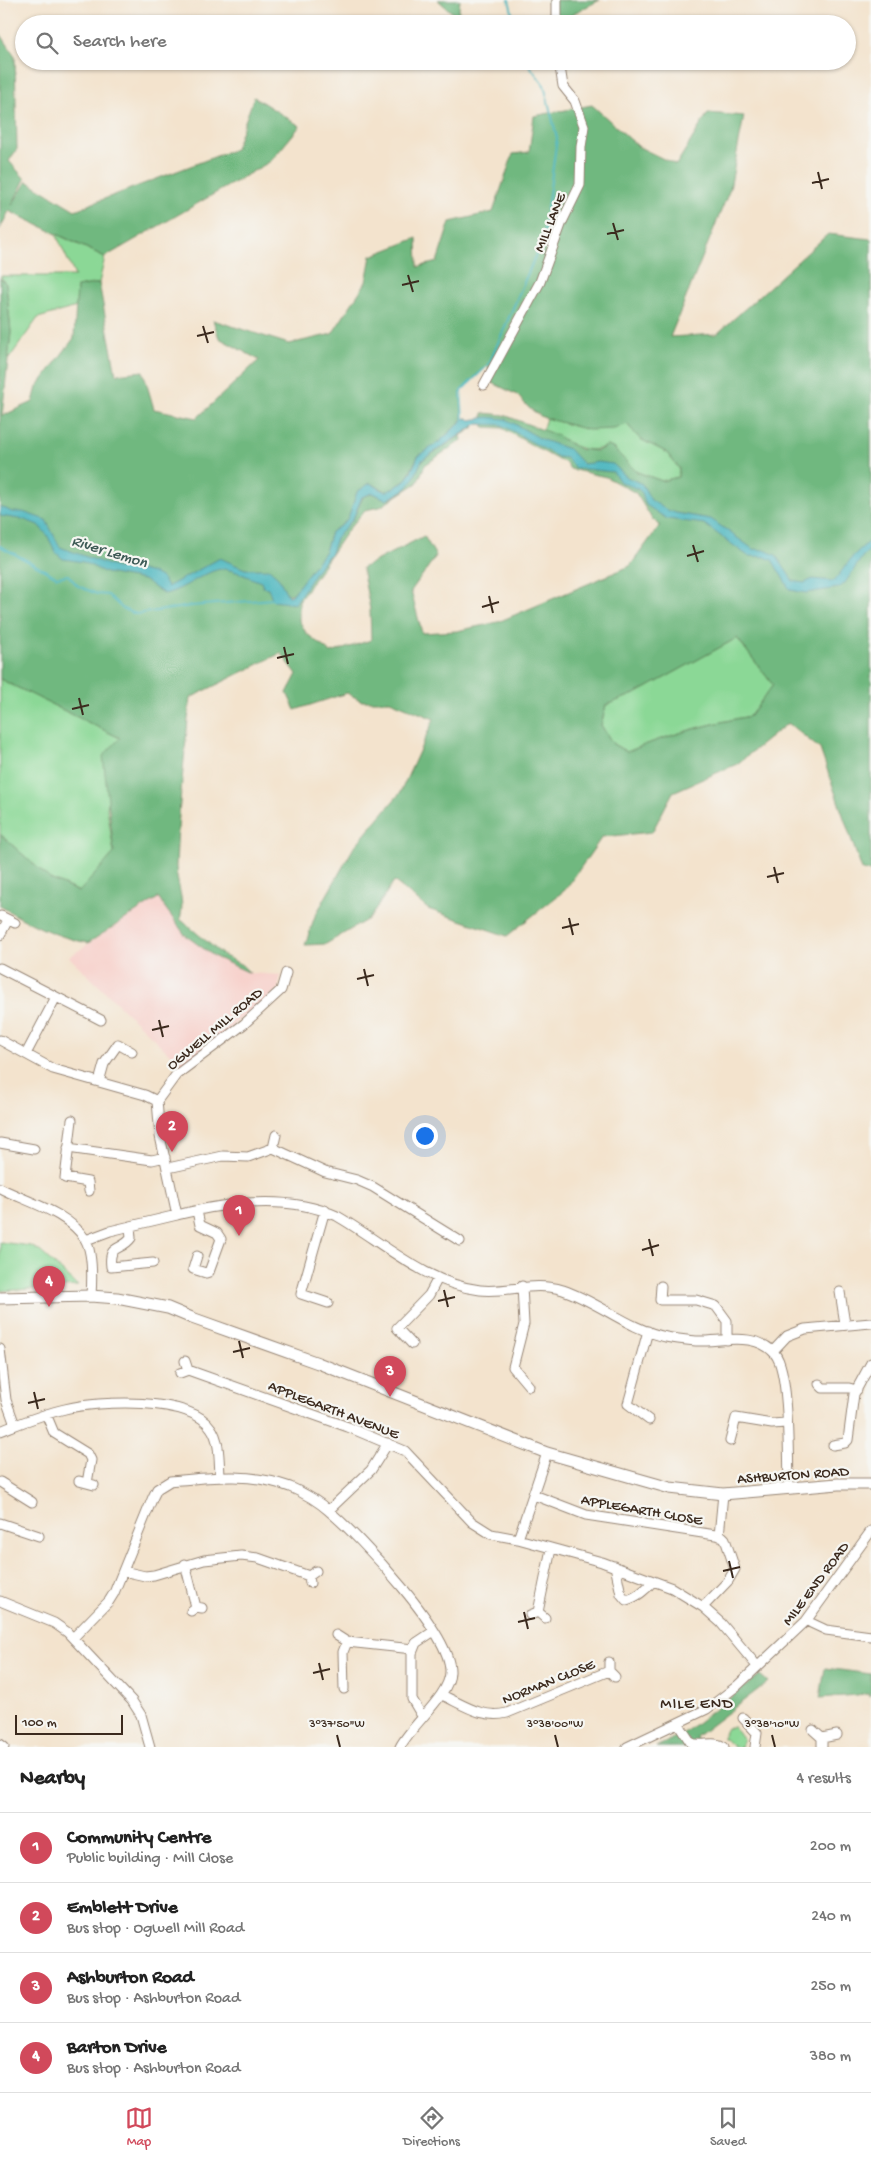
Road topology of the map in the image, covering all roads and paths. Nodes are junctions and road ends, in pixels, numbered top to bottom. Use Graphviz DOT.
graph roads {
  1 [pos="557,0"];
  2 [pos="557,15"];
  3 [pos="560,70"];
  4 [pos="484,385"];
  5 [pos="8,920"];
  6 [pos="0,935"];
  7 [pos="0,968"];
  8 [pos="286,973"];
  9 [pos="56,997"];
  10 [pos="101,1020"];
  11 [pos="0,1040"];
  12 [pos="132,1052"];
  13 [pos="26,1054"];
  14 [pos="99,1082"];
  15 [pos="157,1101"];
  16 [pos="72,1120"];
  17 [pos="276,1135"];
  18 [pos="0,1143"];
  19 [pos="68,1148"];
  20 [pos="273,1148"];
  21 [pos="34,1149"];
  22 [pos="165,1157"];
  23 [pos="168,1168"];
  24 [pos="0,1188"];
  25 [pos="89,1191"];
  26 [pos="325,1210"];
  27 [pos="197,1211"];
  28 [pos="177,1215"];
  29 [pos="130,1226"];
  30 [pos="86,1240"];
  31 [pos="460,1241"];
  32 [pos="197,1256"];
  33 [pos="153,1263"];
  34 [pos="438,1278"];
  35 [pos="522,1286"];
  36 [pos="661,1286"];
  37 [pos="840,1292"];
  38 [pos="91,1296"];
  39 [pos="0,1298"];
  40 [pos="328,1303"];
  41 [pos="871,1323"];
  42 [pos="844,1324"];
  43 [pos="648,1331"];
  44 [pos="727,1340"];
  45 [pos="412,1344"];
  46 [pos="0,1349"];
  47 [pos="773,1351"];
  48 [pos="871,1363"];
  49 [pos="184,1368"];
  50 [pos="819,1384"];
  51 [pos="529,1386"];
  52 [pos="857,1390"];
  53 [pos="46,1414"];
  54 [pos="649,1420"];
  55 [pos="786,1423"];
  56 [pos="15,1426"];
  57 [pos="0,1431"];
  58 [pos="730,1441"];
  59 [pos="388,1443"];
  60 [pos="833,1444"];
  61 [pos="548,1453"];
  62 [pos="220,1476"];
  63 [pos="0,1482"];
  64 [pos="87,1483"];
  65 [pos="871,1484"];
  66 [pos="789,1488"];
  67 [pos="723,1494"];
  68 [pos="534,1495"];
  69 [pos="32,1502"];
  70 [pos="329,1510"];
  71 [pos="0,1523"];
  72 [pos="871,1531"];
  73 [pos="39,1536"];
  74 [pos="719,1536"];
  75 [pos="518,1539"];
  76 [pos="551,1549"];
  77 [pos="185,1564"];
  78 [pos="615,1566"];
  79 [pos="123,1571"];
  80 [pos="312,1577"];
  81 [pos="653,1581"];
  82 [pos="0,1601"];
  83 [pos="703,1607"];
  84 [pos="196,1608"];
  85 [pos="537,1615"];
  86 [pos="811,1623"];
  87 [pos="434,1632"];
  88 [pos="336,1635"];
  89 [pos="871,1636"];
  90 [pos="73,1638"];
  91 [pos="347,1642"];
  92 [pos="413,1649"];
  93 [pos="758,1666"];
  94 [pos="611,1670"];
  95 [pos="344,1689"];
  96 [pos="442,1695"];
  97 [pos="422,1716"];
  98 [pos="743,1718"];
  99 [pos="678,1724"];
  100 [pos="812,1730"];
  101 [pos="837,1734"];
  102 [pos="822,1743"];
  103 [pos="0,1744"];
  104 [pos="4,1747"];
  105 [pos="150,1747"];
  106 [pos="400,1747"];
  107 [pos="628,1747"];
  108 [pos="724,1747"];
  109 [pos="755,1747"];
  1 -- 2 [label="street"];
  3 -- 4 [label="street, MILL LANE"];
  5 -- 6 [label="street"];
  7 -- 9 [label="street"];
  8 -- 15 [label="street, OGWELL MILL ROAD"];
  9 -- 10 [label="street"];
  9 -- 13 [label="street"];
  11 -- 13 [label="street"];
  12 -- 14 [label="street"];
  13 -- 14 [label="street"];
  14 -- 15 [label="street"];
  15 -- 22 [label="street"];
  16 -- 19 [label="street"];
  17 -- 20 [label="street"];
  18 -- 21 [label="street"];
  19 -- 22 [label="street"];
  19 -- 25 [label="street"];
  20 -- 23 [label="street"];
  20 -- 31 [label="street"];
  22 -- 23 [label="street"];
  23 -- 28 [label="street"];
  24 -- 30 [label="street"];
  26 -- 27 [label="street"];
  26 -- 34 [label="street"];
  26 -- 40 [label="street"];
  27 -- 28 [label="street"];
  27 -- 32 [label="street"];
  28 -- 29 [label="street"];
  29 -- 30 [label="street"];
  29 -- 33 [label="street"];
  30 -- 38 [label="street"];
  34 -- 35 [label="street"];
  34 -- 45 [label="street"];
  35 -- 43 [label="street"];
  35 -- 51 [label="street"];
  36 -- 44 [label="street"];
  37 -- 42 [label="street"];
  38 -- 39 [label="main road, ASHBURTON ROAD"];
  38 -- 61 [label="main road, ASHBURTON ROAD"];
  41 -- 42 [label="street"];
  42 -- 47 [label="street"];
  43 -- 44 [label="street"];
  43 -- 54 [label="street"];
  44 -- 47 [label="street"];
  46 -- 56 [label="street"];
  47 -- 55 [label="street"];
  48 -- 52 [label="street"];
  49 -- 59 [label="street, APPLEGARTH AVENUE"];
  50 -- 52 [label="street"];
  52 -- 60 [label="street"];
  53 -- 56 [label="street"];
  53 -- 62 [label="street"];
  53 -- 64 [label="street"];
  55 -- 58 [label="street"];
  55 -- 66 [label="street"];
  56 -- 57 [label="street"];
  59 -- 70 [label="street"];
  59 -- 75 [label="street, APPLEGARTH AVENUE"];
  61 -- 67 [label="main road, ASHBURTON ROAD"];
  61 -- 68 [label="street"];
  62 -- 70 [label="street"];
  62 -- 79 [label="street"];
  63 -- 69 [label="street"];
  65 -- 66 [label="main road, ASHBURTON ROAD"];
  66 -- 67 [label="main road, ASHBURTON ROAD"];
  67 -- 74 [label="street, APPLEGARTH CLOSE"];
  68 -- 74 [label="street, APPLEGARTH CLOSE"];
  68 -- 75 [label="street"];
  70 -- 87 [label="street"];
  71 -- 73 [label="street"];
  72 -- 93 [label="street, MILE END ROAD"];
  74 -- 83 [label="street, APPLEGARTH CLOSE"];
  75 -- 76 [label="street, APPLEGARTH AVENUE"];
  76 -- 78 [label="street, APPLEGARTH AVENUE"];
  76 -- 85 [label="street"];
  77 -- 79 [label="street"];
  77 -- 80 [label="street"];
  77 -- 84 [label="street"];
  78 -- 81 [label="street, APPLEGARTH AVENUE"];
  78 -- 81 [label="street"];
  79 -- 90 [label="street"];
  81 -- 83 [label="street, APPLEGARTH AVENUE"];
  82 -- 90 [label="street"];
  83 -- 93 [label="street, APPLEGARTH AVENUE"];
  86 -- 89 [label="street"];
  87 -- 92 [label="street"];
  87 -- 96 [label="street"];
  88 -- 91 [label="street"];
  90 -- 105 [label="street"];
  91 -- 92 [label="street"];
  91 -- 95 [label="street"];
  92 -- 97 [label="street"];
  93 -- 99 [label="street, MILE END ROAD"];
  94 -- 96 [label="street, NORMAN CLOSE"];
  96 -- 97 [label="street"];
  97 -- 106 [label="street"];
  98 -- 109 [label="street"];
  99 -- 107 [label="street, MILE END ROAD"];
  99 -- 108 [label="street"];
  100 -- 102 [label="street"];
  101 -- 102 [label="street"];
  103 -- 104 [label="street"];
}
